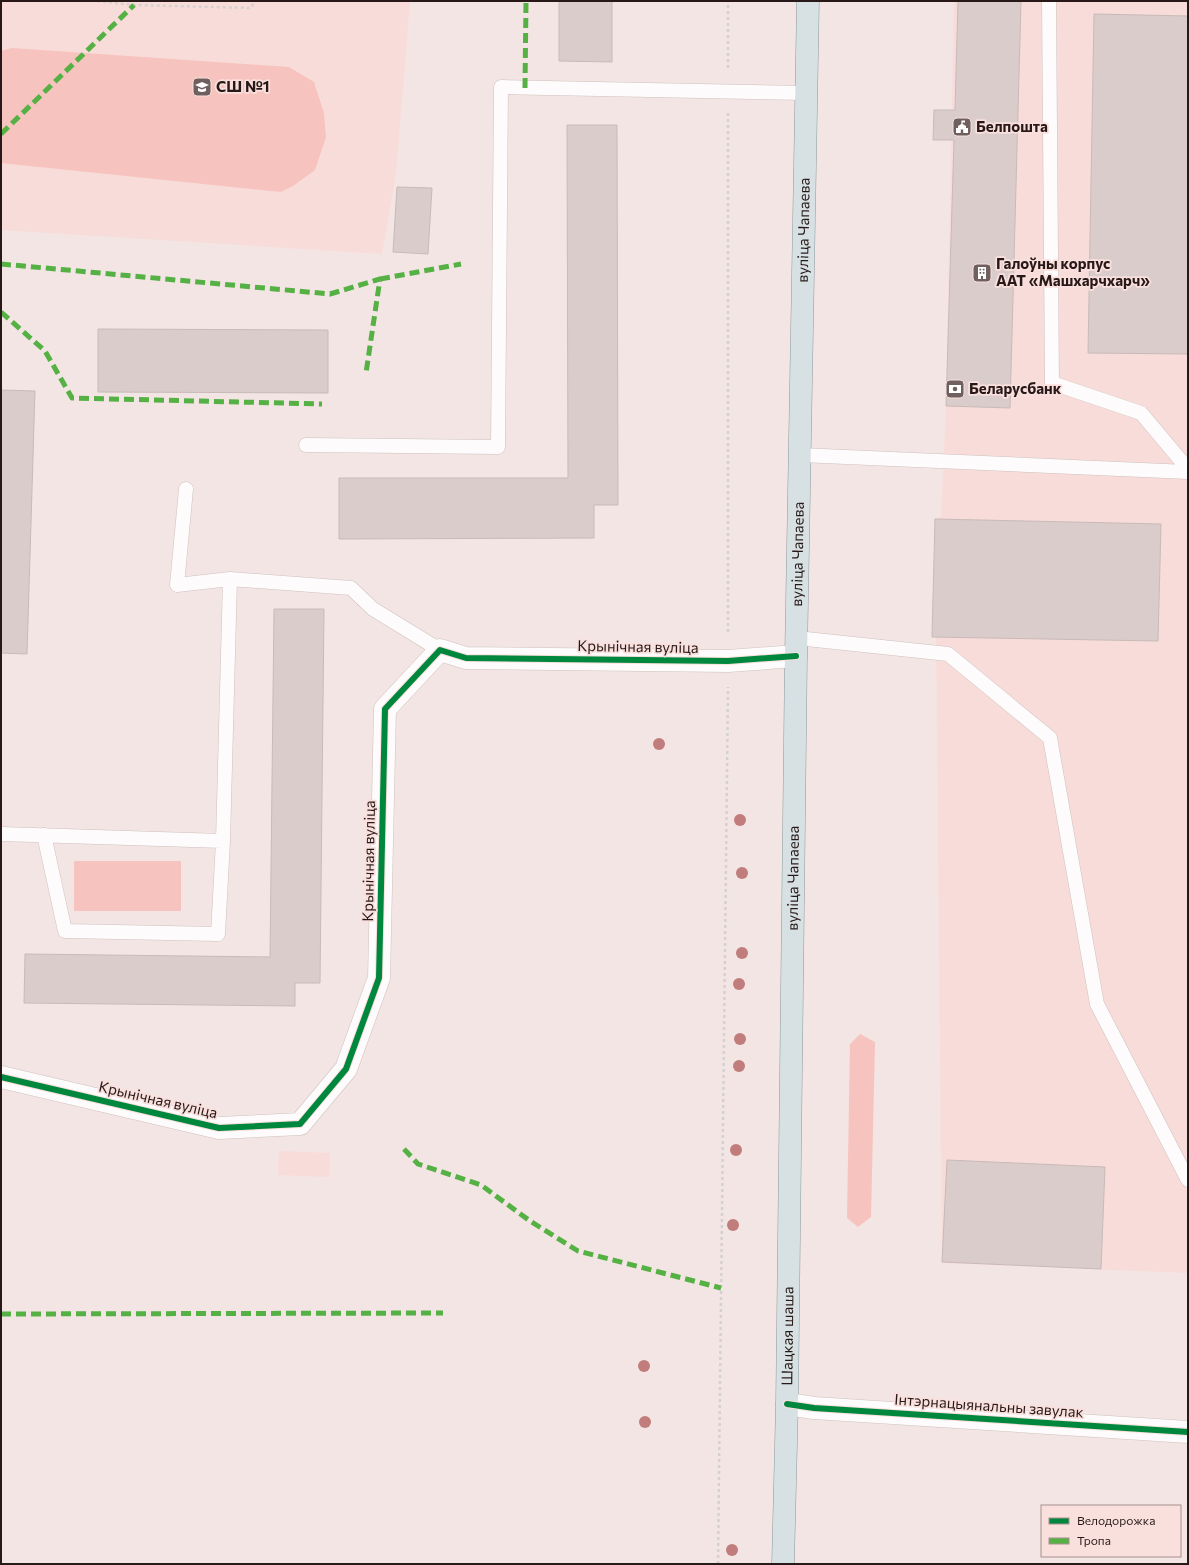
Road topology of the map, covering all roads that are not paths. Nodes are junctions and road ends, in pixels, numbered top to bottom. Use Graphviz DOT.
graph roads {
  1 [pos="808,1"];
  2 [pos="1050,1"];
  3 [pos="806,93"];
  4 [pos="306,445"];
  5 [pos="800,455"];
  6 [pos="1188,469"];
  7 [pos="1188,472"];
  8 [pos="186,489"];
  9 [pos="230,579"];
  10 [pos="797,647"];
  11 [pos="440,650"];
  12 [pos="1,834"];
  13 [pos="44,835"];
  14 [pos="224,841"];
  15 [pos="1,1077"];
  16 [pos="791,1107"];
  17 [pos="1188,1180"];
  18 [pos="788,1404"];
  19 [pos="1188,1432"];
  20 [pos="783,1564"];
  1 -- 3 [label="main road, вуліца Чапаева"];
  2 -- 6 [label="lane"];
  3 -- 4 [label="lane"];
  3 -- 5 [label="main road, вуліца Чапаева"];
  5 -- 7 [label="lane"];
  5 -- 10 [label="main road, вуліца Чапаева"];
  8 -- 9 [label="lane"];
  9 -- 11 [label="lane"];
  9 -- 14 [label="lane"];
  10 -- 11 [label="street, Крынічная вуліца"];
  10 -- 16 [label="main road, вуліца Чапаева"];
  10 -- 17 [label="lane"];
  11 -- 15 [label="street, Крынічная вуліца"];
  12 -- 13 [label="lane"];
  13 -- 14 [label="lane"];
  13 -- 14 [label="lane"];
  16 -- 18 [label="main road, Шацкая шаша"];
  18 -- 19 [label="street, Інтэрнацыянальны завулак"];
  18 -- 20 [label="main road, Шацкая шаша"];
}
